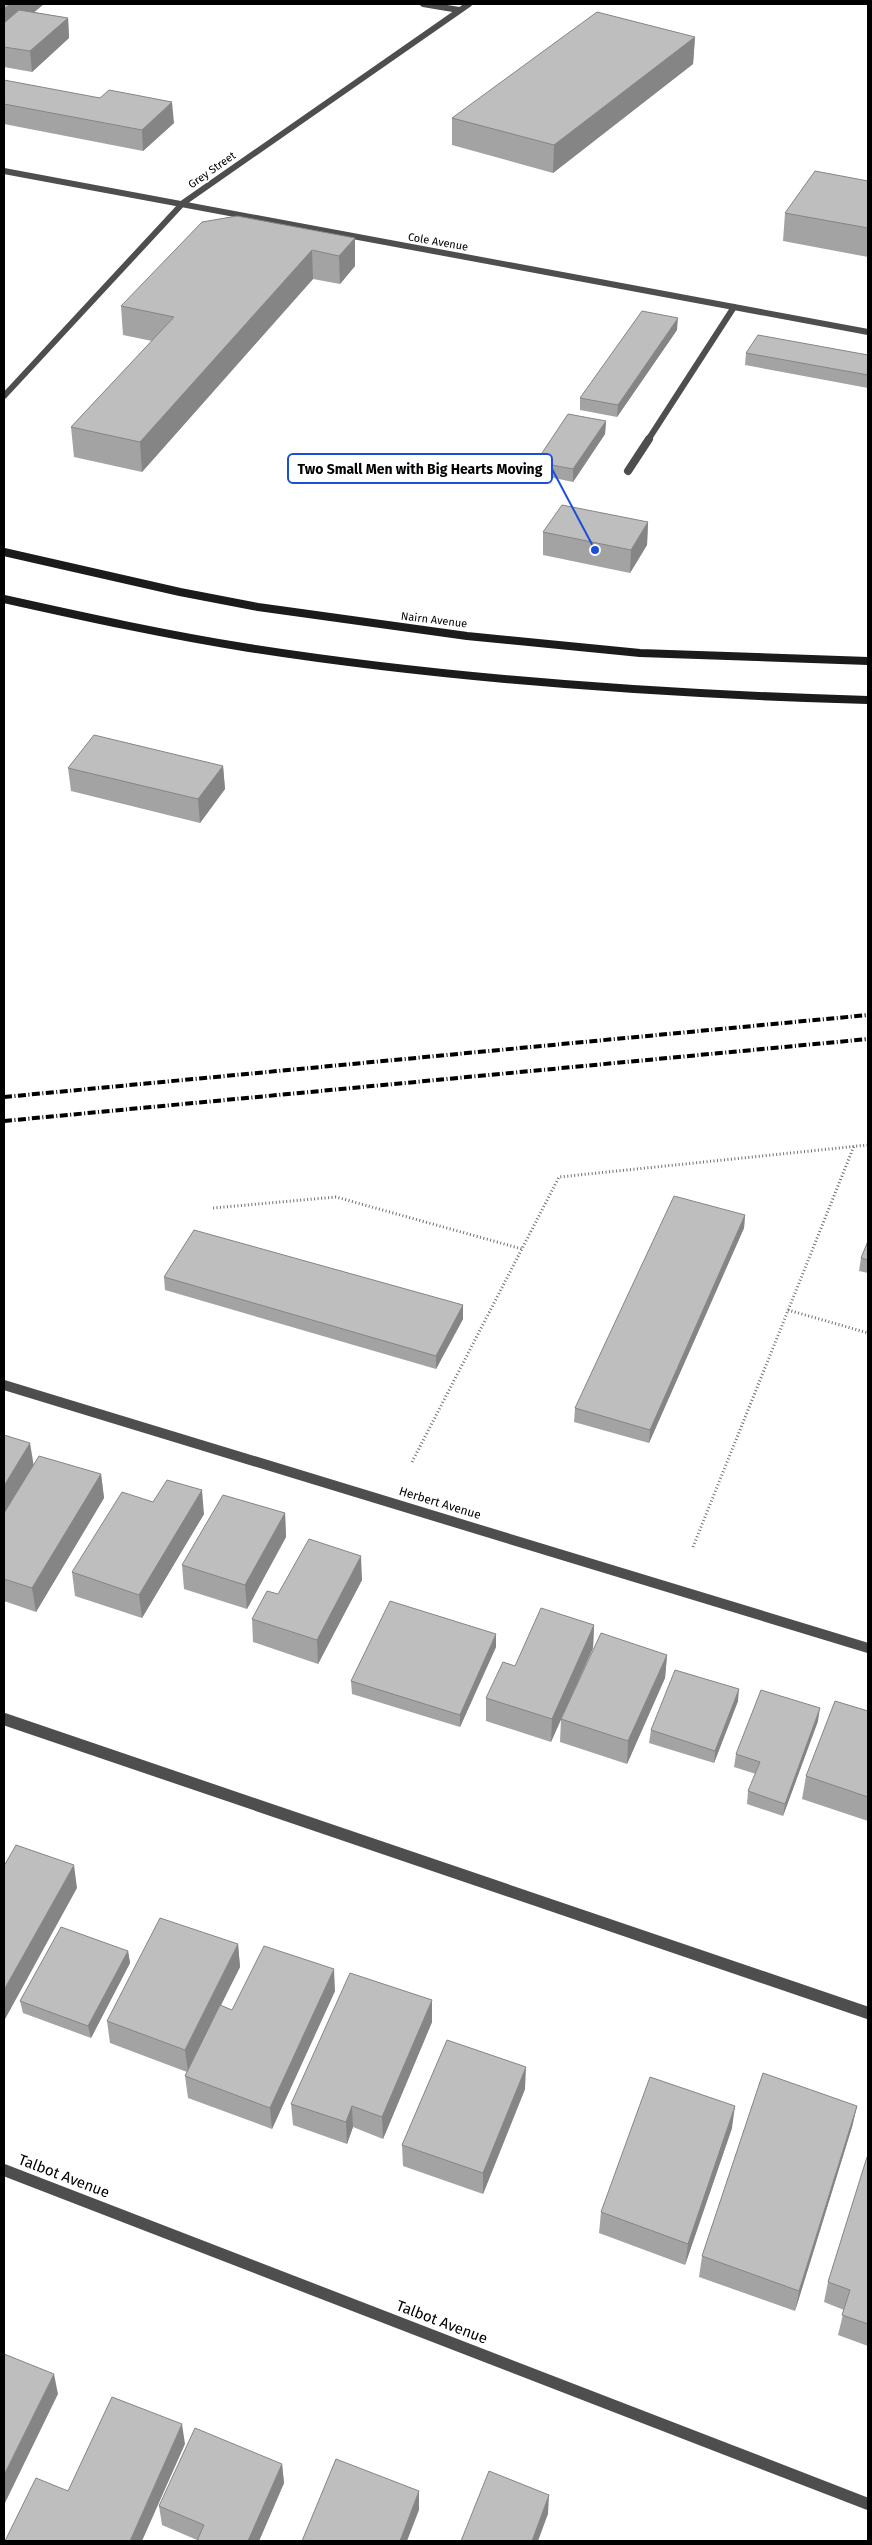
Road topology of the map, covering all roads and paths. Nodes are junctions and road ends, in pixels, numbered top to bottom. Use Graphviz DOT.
graph roads {
  1 [pos="423,4"];
  2 [pos="469,4"];
  3 [pos="459,10"];
  4 [pos="4,171"];
  5 [pos="183,203"];
  6 [pos="734,307"];
  7 [pos="868,332"];
  8 [pos="4,396"];
  9 [pos="628,471"];
  10 [pos="4,552"];
  11 [pos="4,599"];
  12 [pos="868,661"];
  13 [pos="868,700"];
  14 [pos="868,1145"];
  15 [pos="854,1146"];
  16 [pos="214,1208"];
  17 [pos="522,1249"];
  18 [pos="788,1310"];
  19 [pos="868,1333"];
  20 [pos="4,1384"];
  21 [pos="412,1462"];
  22 [pos="693,1547"];
  23 [pos="868,1648"];
  24 [pos="4,1719"];
  25 [pos="868,2013"];
  26 [pos="4,2170"];
  27 [pos="868,2504"];
  1 -- 3 [label="street"];
  2 -- 3 [label="street, Grey Street"];
  3 -- 5 [label="street, Grey Street"];
  4 -- 5 [label="street, Cole Avenue"];
  5 -- 6 [label="street, Cole Avenue"];
  5 -- 8 [label="street, Grey Street"];
  6 -- 7 [label="street, Cole Avenue"];
  6 -- 9 [label="street"];
  10 -- 12 [label="main road, Nairn Avenue"];
  11 -- 13 [label="main road"];
  14 -- 15 [label="path"];
  15 -- 17 [label="path"];
  15 -- 18 [label="path"];
  16 -- 17 [label="path"];
  17 -- 21 [label="path"];
  18 -- 19 [label="path"];
  18 -- 22 [label="path"];
  20 -- 23 [label="street, Herbert Avenue"];
  24 -- 25 [label="street"];
  26 -- 27 [label="street, Talbot Avenue"];
}
